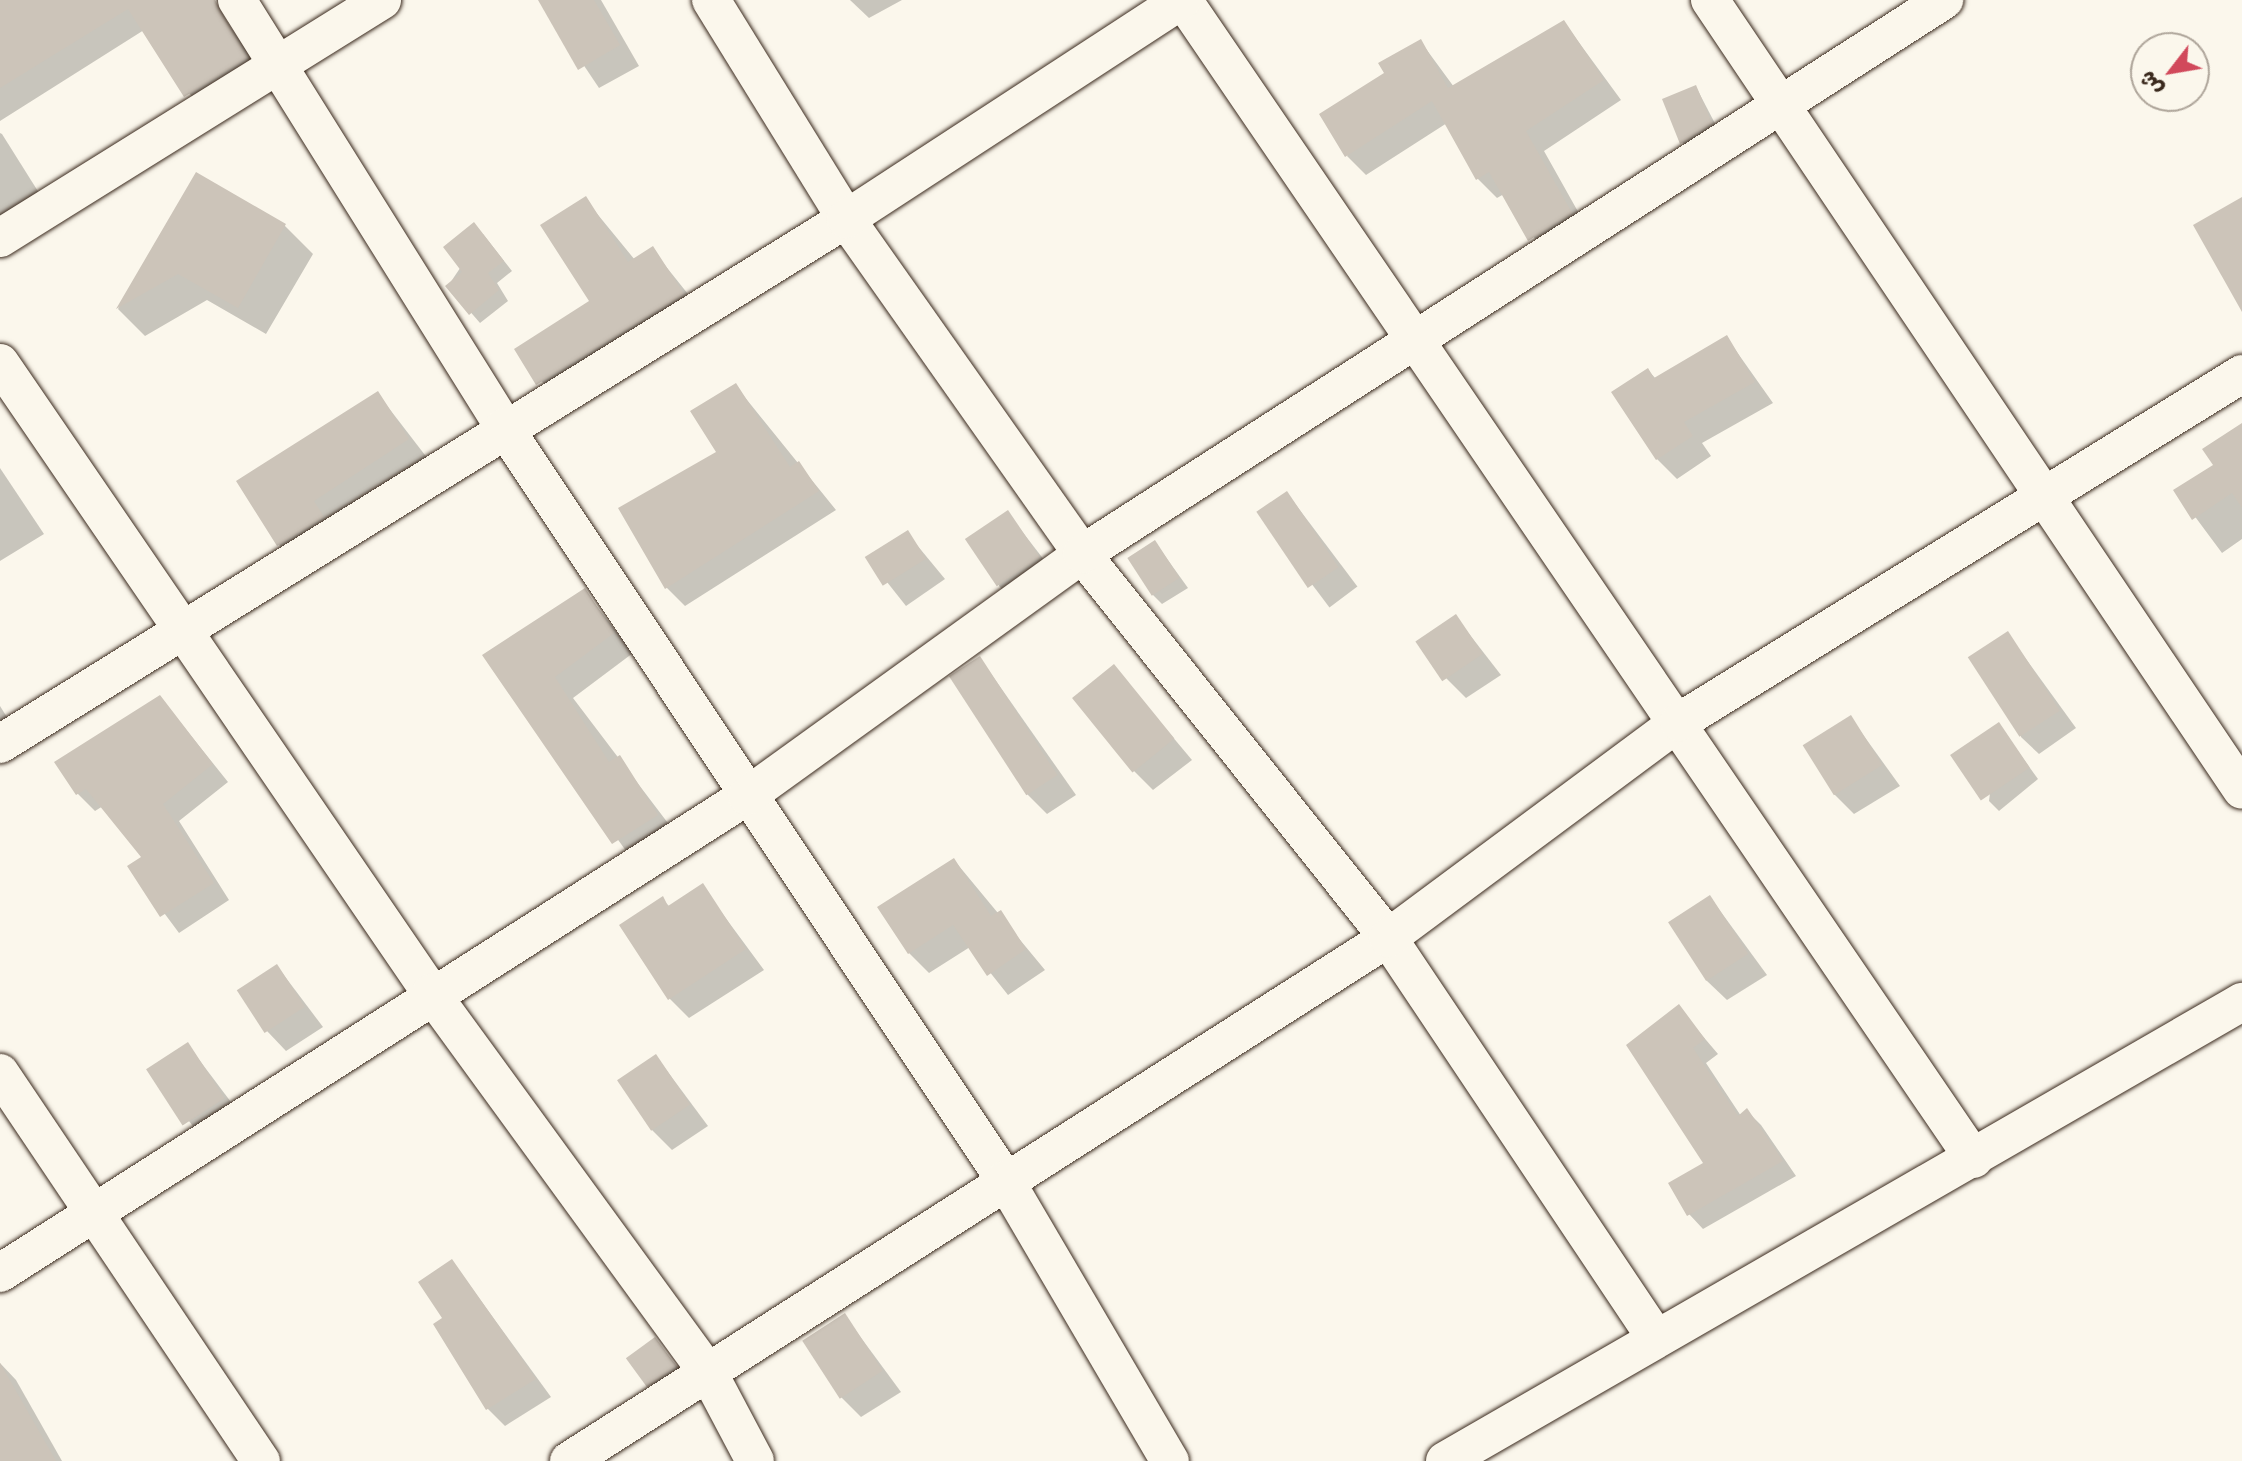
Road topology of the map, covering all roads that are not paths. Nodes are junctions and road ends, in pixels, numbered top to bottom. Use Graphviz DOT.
graph roads {
  1 [pos="237,0"];
  2 [pos="382,0"];
  3 [pos="711,0"];
  4 [pos="1182,0"];
  5 [pos="1710,0"];
  6 [pos="1944,0"];
  7 [pos="277,65"];
  8 [pos="1779,105"];
  9 [pos="846,219"];
  10 [pos="0,238"];
  11 [pos="1417,336"];
  12 [pos="0,363"];
  13 [pos="2242,374"];
  14 [pos="504,427"];
  15 [pos="2042,497"];
  16 [pos="1082,554"];
  17 [pos="181,629"];
  18 [pos="1679,722"];
  19 [pos="0,744"];
  20 [pos="2242,790"];
  21 [pos="747,796"];
  22 [pos="1388,938"];
  23 [pos="431,993"];
  24 [pos="2242,1002"];
  25 [pos="0,1073"];
  26 [pos="1974,1159"];
  27 [pos="1005,1180"];
  28 [pos="92,1213"];
  29 [pos="0,1273"];
  30 [pos="1656,1338"];
  31 [pos="709,1374"];
  32 [pos="261,1461"];
  33 [pos="569,1461"];
  34 [pos="755,1461"];
  35 [pos="1170,1461"];
  36 [pos="1445,1461"];
  1 -- 7 [label="street"];
  2 -- 7 [label="street"];
  3 -- 9 [label="street"];
  4 -- 9 [label="street"];
  4 -- 11 [label="street"];
  5 -- 8 [label="street"];
  6 -- 8 [label="street"];
  7 -- 10 [label="street"];
  7 -- 14 [label="street"];
  8 -- 11 [label="street"];
  8 -- 15 [label="street"];
  9 -- 14 [label="street"];
  9 -- 16 [label="street"];
  11 -- 16 [label="street"];
  11 -- 18 [label="street"];
  12 -- 17 [label="street"];
  13 -- 15 [label="street"];
  14 -- 17 [label="street"];
  14 -- 21 [label="street"];
  15 -- 18 [label="street"];
  15 -- 20 [label="street"];
  16 -- 21 [label="street"];
  16 -- 22 [label="street"];
  17 -- 19 [label="street"];
  17 -- 23 [label="street"];
  18 -- 22 [label="street"];
  18 -- 26 [label="street"];
  21 -- 23 [label="street"];
  21 -- 27 [label="street"];
  22 -- 27 [label="street"];
  22 -- 30 [label="street"];
  23 -- 28 [label="street"];
  23 -- 31 [label="street"];
  24 -- 26 [label="street"];
  25 -- 28 [label="street"];
  26 -- 30 [label="street"];
  27 -- 31 [label="street"];
  27 -- 35 [label="street"];
  28 -- 29 [label="street"];
  28 -- 32 [label="street"];
  30 -- 36 [label="street"];
  31 -- 33 [label="street"];
  31 -- 34 [label="street"];
}
